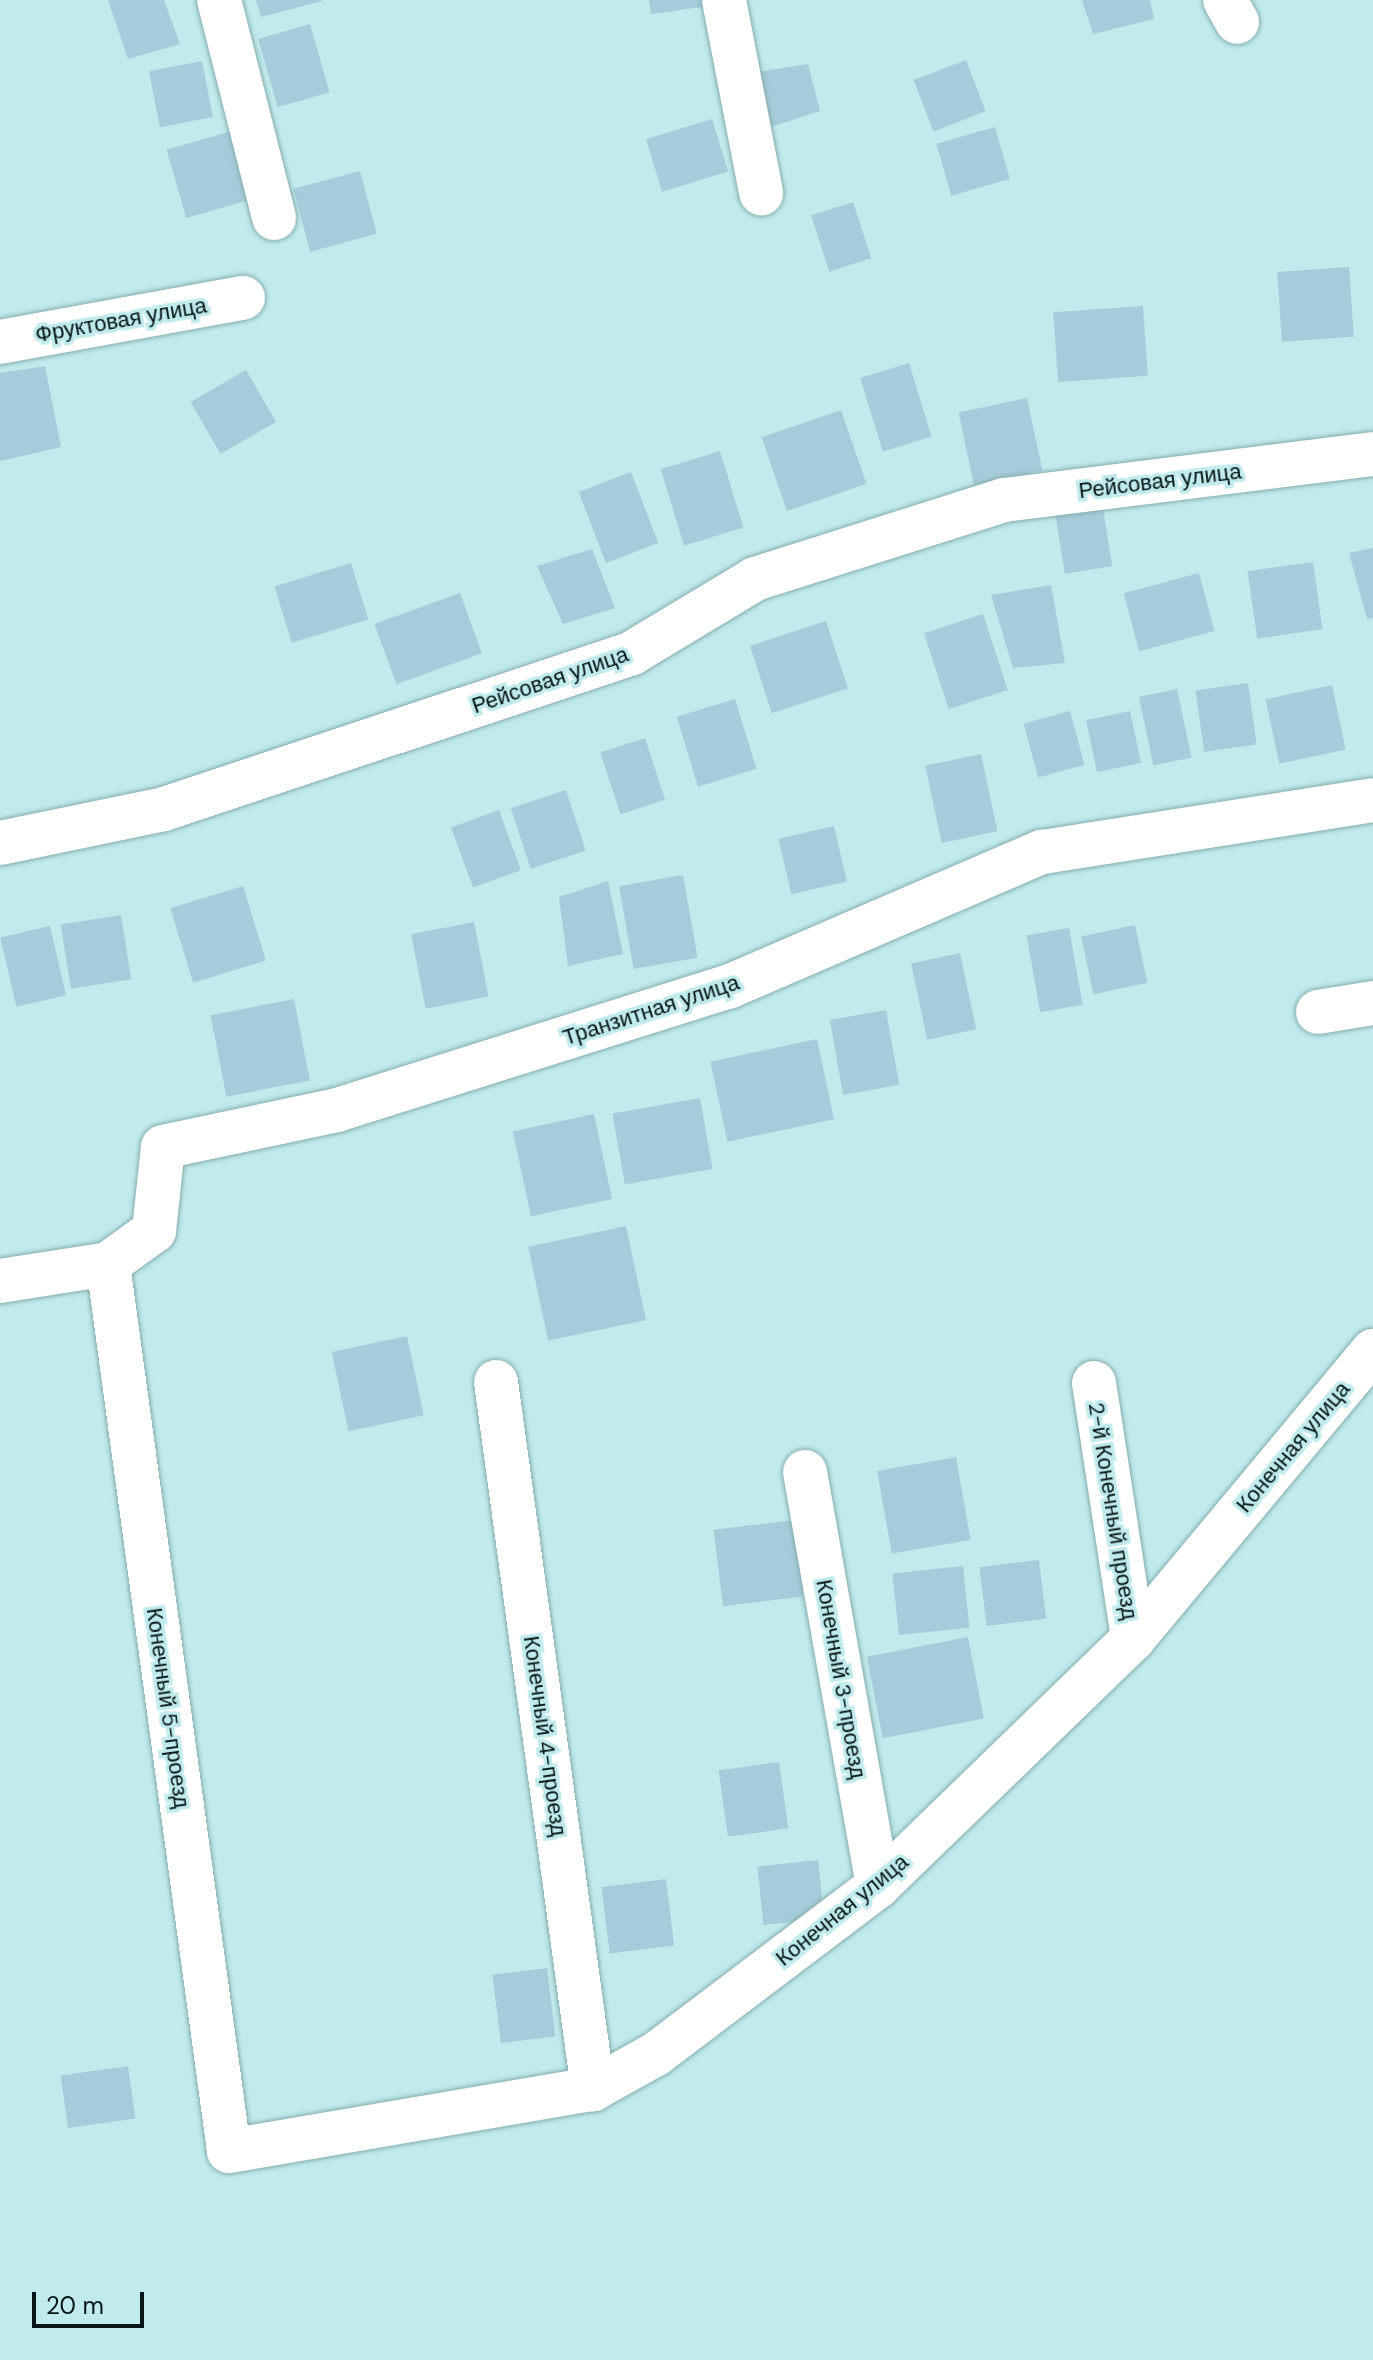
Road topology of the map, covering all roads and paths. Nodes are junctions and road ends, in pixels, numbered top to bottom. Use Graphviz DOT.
graph roads {
  1 [pos="219,0"];
  2 [pos="724,0"];
  3 [pos="761,193"];
  4 [pos="274,218"];
  5 [pos="243,298"];
  6 [pos="0,342"];
  7 [pos="1373,454"];
  8 [pos="1373,800"];
  9 [pos="0,843"];
  10 [pos="1373,1003"];
  11 [pos="1318,1012"];
  12 [pos="108,1264"];
  13 [pos="0,1281"];
  14 [pos="1373,1351"];
  15 [pos="496,1382"];
  16 [pos="1094,1383"];
  17 [pos="805,1472"];
  18 [pos="1133,1639"];
  19 [pos="878,1886"];
  20 [pos="593,2089"];
  21 [pos="229,2151"];
  1 -- 4 [label="street"];
  2 -- 3 [label="street"];
  5 -- 6 [label="street, Фруктовая улица"];
  7 -- 9 [label="street, Рейсовая улица"];
  8 -- 12 [label="street, Транзитная улица"];
  10 -- 11 [label="street"];
  12 -- 13 [label="street, Транзитная улица"];
  12 -- 21 [label="street, Конечный 5-проезд"];
  14 -- 18 [label="street, Конечная улица"];
  15 -- 20 [label="street, Конечный 4-проезд"];
  16 -- 18 [label="street, 2-й Конечный проезд"];
  17 -- 19 [label="street, Конечный 3-проезд"];
  18 -- 19 [label="street, Конечная улица"];
  19 -- 20 [label="street, Конечная улица"];
  20 -- 21 [label="street, Конечная улица"];
}
